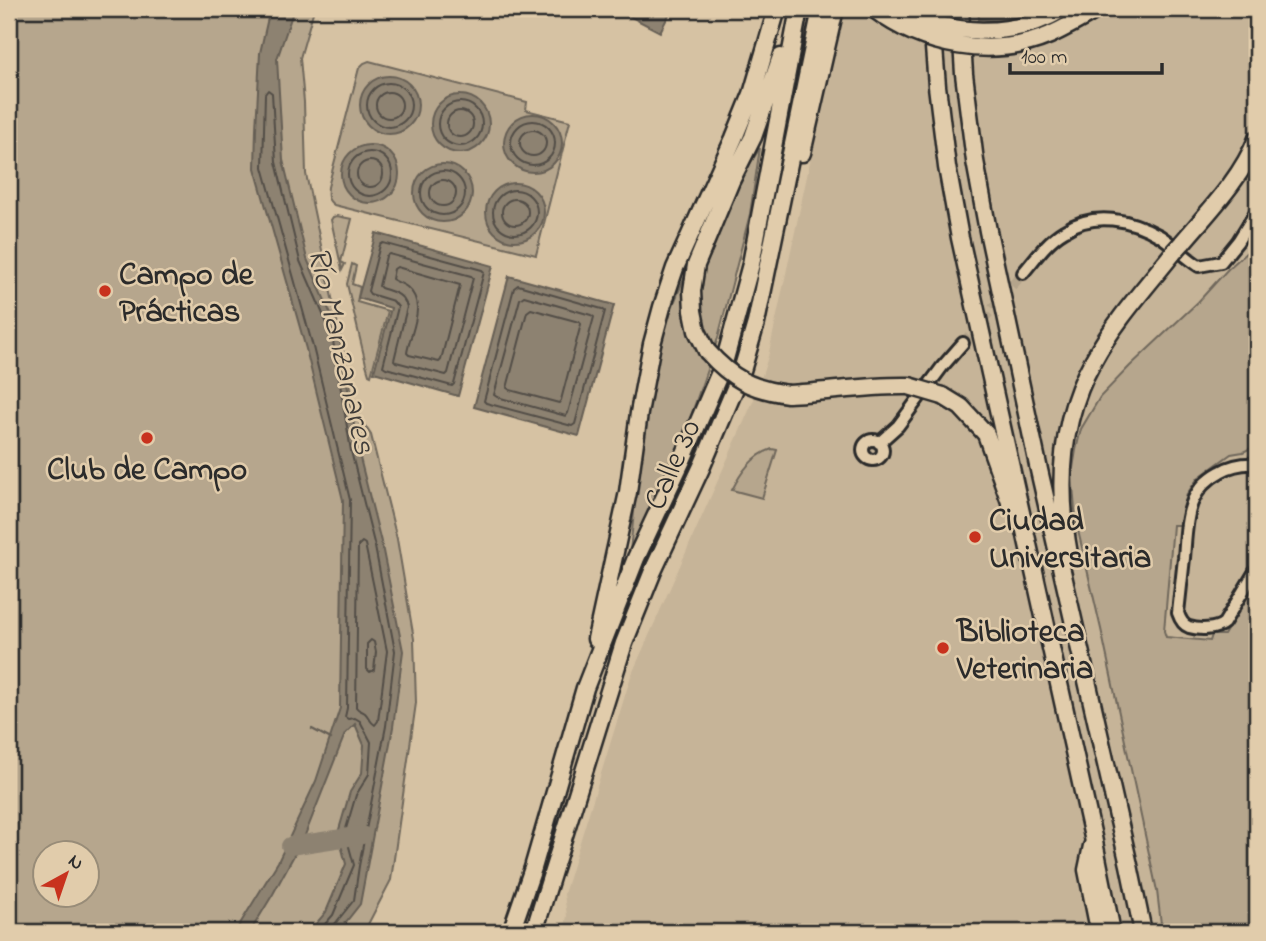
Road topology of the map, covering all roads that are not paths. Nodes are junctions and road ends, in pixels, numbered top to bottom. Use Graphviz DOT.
graph roads {
  1 [pos="776,9"];
  2 [pos="798,9"];
  3 [pos="821,9"];
  4 [pos="835,9"];
  5 [pos="874,9"];
  6 [pos="901,9"];
  7 [pos="931,9"];
  8 [pos="960,9"];
  9 [pos="1063,9"];
  10 [pos="1098,9"];
  11 [pos="1257,139"];
  12 [pos="1257,210"];
  13 [pos="1023,273"];
  14 [pos="756,323"];
  15 [pos="963,343"];
  16 [pos="880,443"];
  17 [pos="1257,464"];
  18 [pos="1257,570"];
  19 [pos="1037,581"];
  20 [pos="585,688"];
  21 [pos="1091,698"];
  22 [pos="1093,836"];
  23 [pos="533,868"];
  24 [pos="1098,926"];
  25 [pos="500,932"];
  26 [pos="511,932"];
  27 [pos="534,932"];
  28 [pos="1112,932"];
  29 [pos="1143,932"];
  1 -- 20 [label="highway"];
  2 -- 19 [label="highway, bridge"];
  2 -- 20 [label="highway, Calle 30"];
  3 -- 14 [label="highway, Calle 30"];
  4 -- 14 [label="highway"];
  5 -- 10 [label="highway, bridge"];
  6 -- 9 [label="highway, bridge"];
  7 -- 19 [label="highway"];
  8 -- 21 [label="highway"];
  11 -- 21 [label="highway"];
  12 -- 13 [label="street"];
  14 -- 27 [label="highway, Calle 30"];
  15 -- 16 [label="street"];
  17 -- 18 [label="street"];
  19 -- 22 [label="highway"];
  20 -- 23 [label="highway, Calle 30"];
  21 -- 29 [label="highway"];
  22 -- 24 [label="highway"];
  22 -- 28 [label="highway"];
  23 -- 25 [label="highway"];
  23 -- 26 [label="highway"];
}
